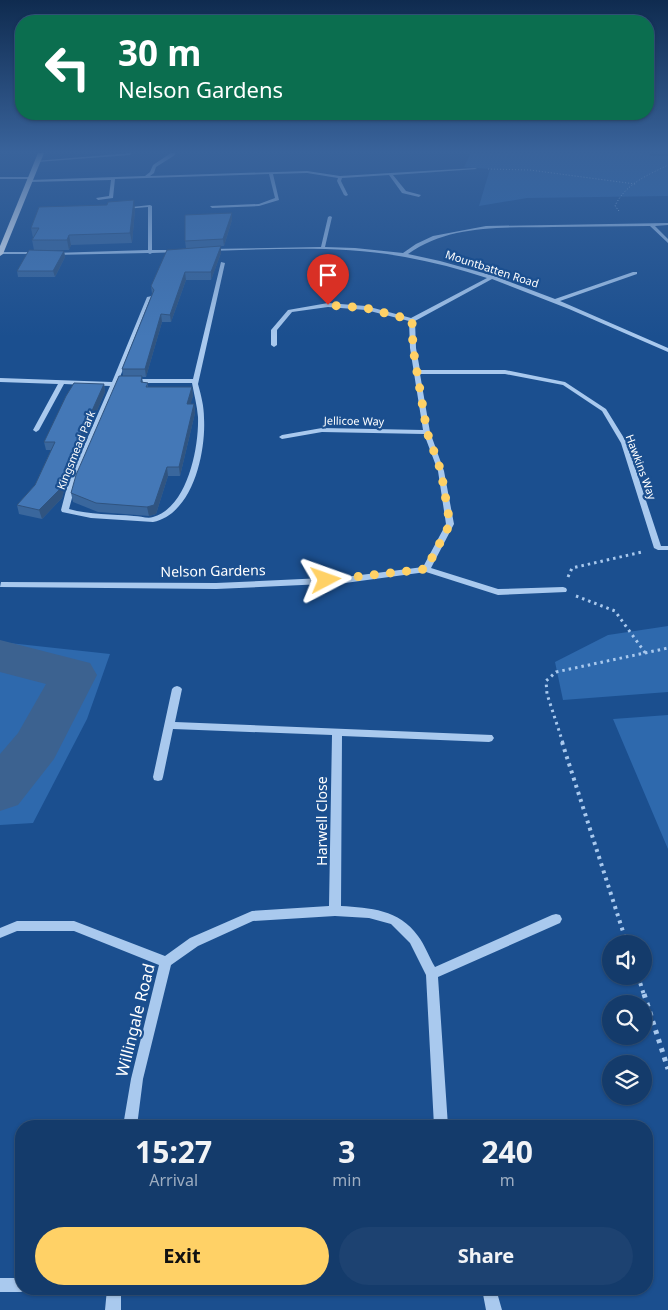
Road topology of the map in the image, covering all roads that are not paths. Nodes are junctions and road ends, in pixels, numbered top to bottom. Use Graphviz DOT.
graph roads {
  1 [pos="16,214"];
  2 [pos="150,214"];
  3 [pos="330,217"];
  4 [pos="652,224"];
  5 [pos="668,224"];
  6 [pos="668,242"];
  7 [pos="323,247"];
  8 [pos="203,250"];
  9 [pos="185,251"];
  10 [pos="0,253"];
  11 [pos="150,253"];
  12 [pos="404,255"];
  13 [pos="223,263"];
  14 [pos="635,273"];
  15 [pos="492,277"];
  16 [pos="150,297"];
  17 [pos="555,301"];
  18 [pos="412,320"];
  19 [pos="274,345"];
  20 [pos="668,350"];
  21 [pos="418,372"];
  22 [pos="0,380"];
  23 [pos="196,381"];
  24 [pos="62,382"];
  25 [pos="114,382"];
  26 [pos="36,430"];
  27 [pos="427,432"];
  28 [pos="282,437"];
  29 [pos="658,548"];
  30 [pos="668,548"];
  31 [pos="426,569"];
  32 [pos="0,585"];
  33 [pos="563,590"];
  34 [pos="177,689"];
  35 [pos="169,725"];
  36 [pos="337,732"];
  37 [pos="489,738"];
  38 [pos="158,777"];
  39 [pos="335,911"];
  40 [pos="556,919"];
  41 [pos="0,933"];
  42 [pos="166,962"];
  43 [pos="432,974"];
  44 [pos="131,1120"];
  45 [pos="441,1120"];
  46 [pos="0,1285"];
  47 [pos="15,1285"];
  48 [pos="114,1295"];
  49 [pos="490,1295"];
  50 [pos="113,1310"];
  51 [pos="494,1310"];
  1 -- 10 [label="main road"];
  2 -- 11 [label="street"];
  3 -- 7 [label="street"];
  4 -- 5 [label="street"];
  4 -- 6 [label="street"];
  4 -- 12 [label="street"];
  7 -- 8 [label="street, Mountbatten Road"];
  7 -- 12 [label="street, Mountbatten Road"];
  9 -- 11 [label="street"];
  10 -- 11 [label="street"];
  12 -- 15 [label="street, Mountbatten Road"];
  13 -- 23 [label="street, Kingsmead Park"];
  14 -- 17 [label="street"];
  15 -- 17 [label="street, Mountbatten Road"];
  15 -- 18 [label="street"];
  16 -- 25 [label="street"];
  17 -- 20 [label="street, Mountbatten Road"];
  18 -- 19 [label="street"];
  18 -- 21 [label="street"];
  21 -- 27 [label="street"];
  21 -- 29 [label="street, Hawkins Way"];
  22 -- 24 [label="street"];
  23 -- 25 [label="street"];
  23 -- 25 [label="street, Kingsmead Park"];
  24 -- 25 [label="street"];
  24 -- 26 [label="street"];
  27 -- 28 [label="street, Jellicoe Way"];
  27 -- 31 [label="street"];
  29 -- 30 [label="street"];
  31 -- 32 [label="street, Nelson Gardens"];
  31 -- 33 [label="street, Nelson Gardens"];
  34 -- 35 [label="street"];
  35 -- 36 [label="street"];
  35 -- 38 [label="street"];
  36 -- 37 [label="street"];
  36 -- 39 [label="street, Harwell Close"];
  39 -- 42 [label="street, Willingale Road"];
  39 -- 43 [label="street, Willingale Road"];
  40 -- 43 [label="street"];
  41 -- 42 [label="street"];
  42 -- 44 [label="street, Willingale Road"];
  43 -- 45 [label="street, Willingale Road"];
  46 -- 47 [label="street"];
  48 -- 50 [label="street"];
  49 -- 51 [label="street"];
}
